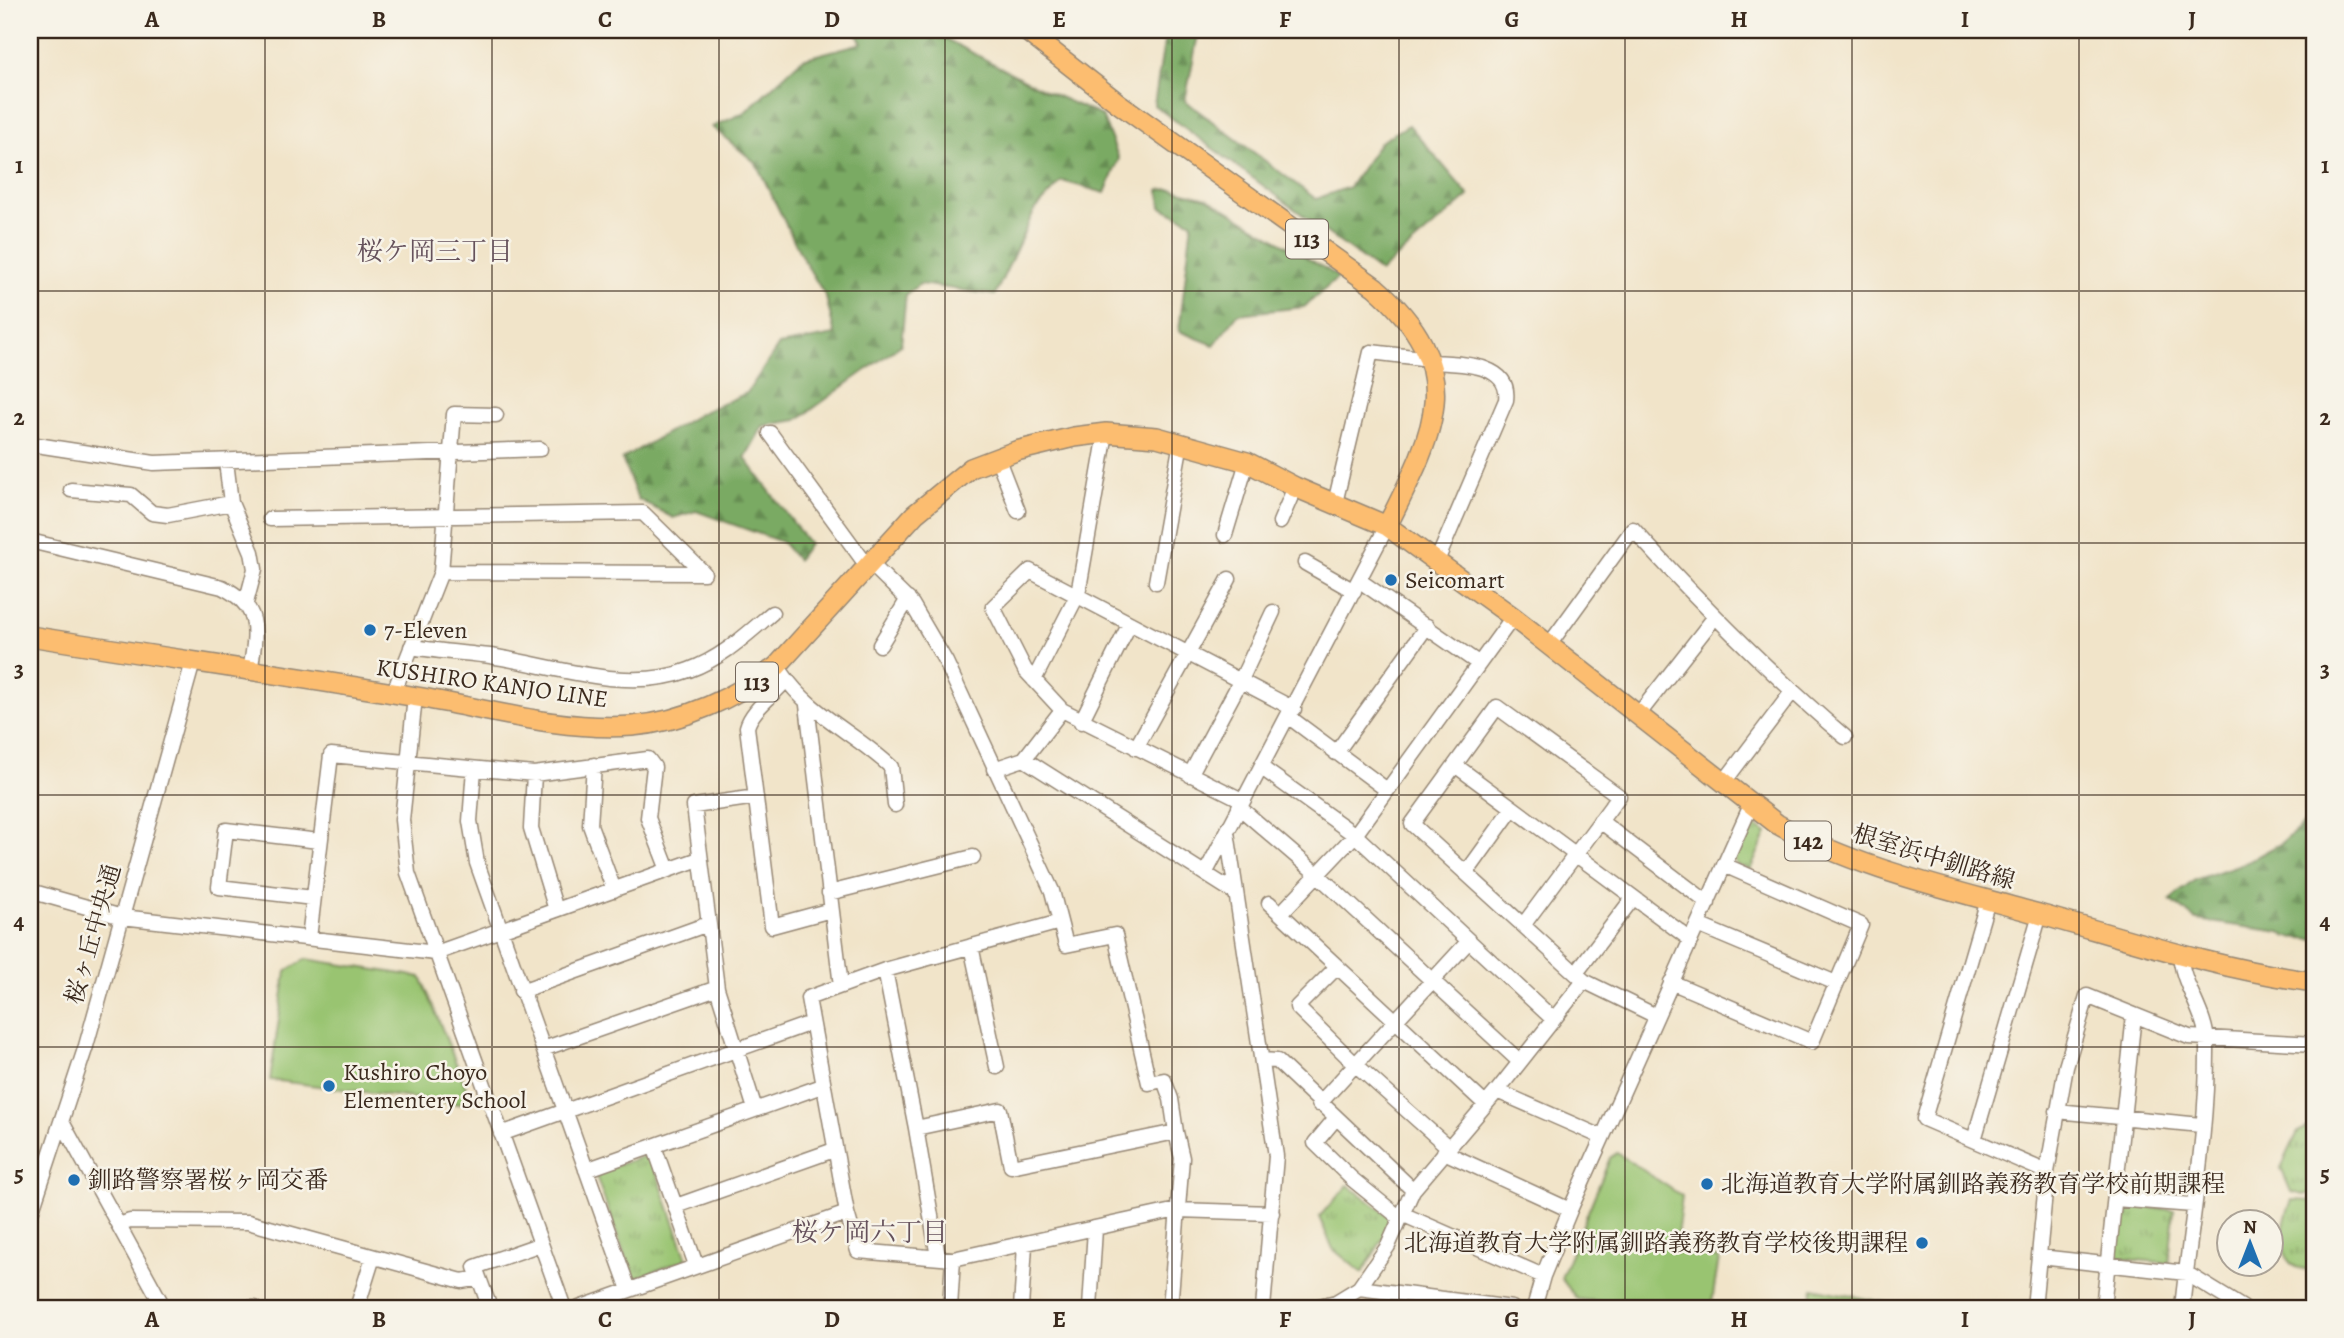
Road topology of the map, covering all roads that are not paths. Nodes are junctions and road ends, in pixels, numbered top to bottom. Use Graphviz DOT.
graph roads {
  1 [pos="1025,30"];
  2 [pos="1431,360"];
  3 [pos="496,415"];
  4 [pos="770,433"];
  5 [pos="1106,433"];
  6 [pos="1181,442"];
  7 [pos="30,444"];
  8 [pos="540,449"];
  9 [pos="450,452"];
  10 [pos="997,457"];
  11 [pos="226,461"];
  12 [pos="1247,462"];
  13 [pos="1295,486"];
  14 [pos="71,490"];
  15 [pos="231,503"];
  16 [pos="1335,503"];
  17 [pos="1018,511"];
  18 [pos="446,516"];
  19 [pos="270,519"];
  20 [pos="1280,522"];
  21 [pos="1388,526"];
  22 [pos="1225,535"];
  23 [pos="30,541"];
  24 [pos="1437,561"];
  25 [pos="1305,563"];
  26 [pos="869,565"];
  27 [pos="441,572"];
  28 [pos="1229,579"];
  29 [pos="1156,582"];
  30 [pos="1357,586"];
  31 [pos="1078,594"];
  32 [pos="908,599"];
  33 [pos="246,603"];
  34 [pos="1273,612"];
  35 [pos="772,613"];
  36 [pos="1513,617"];
  37 [pos="1714,618"];
  38 [pos="1130,623"];
  39 [pos="1427,626"];
  40 [pos="30,636"];
  41 [pos="880,645"];
  42 [pos="1549,645"];
  43 [pos="411,646"];
  44 [pos="1187,652"];
  45 [pos="193,662"];
  46 [pos="1478,663"];
  47 [pos="250,672"];
  48 [pos="782,673"];
  49 [pos="1034,680"];
  50 [pos="1241,680"];
  51 [pos="1792,692"];
  52 [pos="393,694"];
  53 [pos="415,697"];
  54 [pos="807,705"];
  55 [pos="1062,710"];
  56 [pos="1292,713"];
  57 [pos="1638,715"];
  58 [pos="1081,722"];
  59 [pos="1845,737"];
  60 [pos="1136,748"];
  61 [pos="1336,753"];
  62 [pos="1024,759"];
  63 [pos="407,761"];
  64 [pos="594,765"];
  65 [pos="1455,765"];
  66 [pos="1262,768"];
  67 [pos="474,769"];
  68 [pos="994,769"];
  69 [pos="534,774"];
  70 [pos="1190,775"];
  71 [pos="1724,782"];
  72 [pos="1387,790"];
  73 [pos="756,797"];
  74 [pos="1240,804"];
  75 [pos="895,805"];
  76 [pos="1751,805"];
  77 [pos="1513,808"];
  78 [pos="1600,821"];
  79 [pos="1227,832"];
  80 [pos="1355,835"];
  81 [pos="319,841"];
  82 [pos="1574,855"];
  83 [pos="973,857"];
  84 [pos="699,859"];
  85 [pos="1724,864"];
  86 [pos="668,870"];
  87 [pos="1206,872"];
  88 [pos="1467,872"];
  89 [pos="1317,874"];
  90 [pos="614,890"];
  91 [pos="30,891"];
  92 [pos="1234,892"];
  93 [pos="829,893"];
  94 [pos="313,898"];
  95 [pos="1633,898"];
  96 [pos="1988,900"];
  97 [pos="1269,903"];
  98 [pos="1708,903"];
  99 [pos="556,910"];
  100 [pos="831,910"];
  101 [pos="1281,914"];
  102 [pos="2040,914"];
  103 [pos="122,917"];
  104 [pos="1060,922"];
  105 [pos="708,923"];
  106 [pos="1524,924"];
  107 [pos="1698,925"];
  108 [pos="501,930"];
  109 [pos="309,938"];
  110 [pos="1691,940"];
  111 [pos="1468,942"];
  112 [pos="971,946"];
  113 [pos="2180,952"];
  114 [pos="436,953"];
  115 [pos="1336,968"];
  116 [pos="885,970"];
  117 [pos="1580,977"];
  118 [pos="1433,981"];
  119 [pos="1671,982"];
  120 [pos="2314,982"];
  121 [pos="1836,983"];
  122 [pos="841,986"];
  123 [pos="717,988"];
  124 [pos="521,991"];
  125 [pos="2134,1015"];
  126 [pos="1656,1016"];
  127 [pos="1553,1019"];
  128 [pos="1394,1022"];
  129 [pos="810,1023"];
  130 [pos="2207,1041"];
  131 [pos="2314,1044"];
  132 [pos="543,1049"];
  133 [pos="735,1050"];
  134 [pos="1262,1060"];
  135 [pos="1519,1061"];
  136 [pos="1355,1064"];
  137 [pos="997,1068"];
  138 [pos="822,1086"];
  139 [pos="1497,1091"];
  140 [pos="1319,1104"];
  141 [pos="1485,1104"];
  142 [pos="755,1109"];
  143 [pos="565,1110"];
  144 [pos="2057,1111"];
  145 [pos="2123,1117"];
  146 [pos="1335,1119"];
  147 [pos="62,1122"];
  148 [pos="2202,1125"];
  149 [pos="916,1128"];
  150 [pos="1176,1132"];
  151 [pos="501,1134"];
  152 [pos="1602,1137"];
  153 [pos="1974,1140"];
  154 [pos="654,1146"];
  155 [pos="1446,1149"];
  156 [pos="834,1150"];
  157 [pos="586,1170"];
  158 [pos="2047,1172"];
  159 [pos="1413,1190"];
  160 [pos="2115,1199"];
  161 [pos="2193,1205"];
  162 [pos="676,1206"];
  163 [pos="1177,1210"];
  164 [pos="1570,1210"];
  165 [pos="30,1211"];
  166 [pos="846,1213"];
  167 [pos="1272,1213"];
  168 [pos="1401,1216"];
  169 [pos="119,1226"];
  170 [pos="1094,1229"];
  171 [pos="541,1244"];
  172 [pos="1025,1245"];
  173 [pos="373,1257"];
  174 [pos="938,1257"];
  175 [pos="2040,1257"];
  176 [pos="953,1259"];
  177 [pos="2108,1264"];
  178 [pos="696,1265"];
  179 [pos="2186,1273"];
  180 [pos="1543,1276"];
  181 [pos="479,1278"];
  182 [pos="1359,1288"];
  183 [pos="629,1290"];
  184 [pos="164,1308"];
  185 [pos="240,1308"];
  186 [pos="255,1308"];
  187 [pos="358,1308"];
  188 [pos="490,1308"];
  189 [pos="564,1308"];
  190 [pos="579,1308"];
  191 [pos="950,1308"];
  192 [pos="1021,1308"];
  193 [pos="1090,1308"];
  194 [pos="1170,1308"];
  195 [pos="1263,1308"];
  196 [pos="1311,1308"];
  197 [pos="1512,1308"];
  198 [pos="1534,1308"];
  199 [pos="2034,1308"];
  200 [pos="2103,1308"];
  201 [pos="2182,1308"];
  202 [pos="2243,1308"];
  1 -- 2 [label="main road, 113"];
  2 -- 16 [label="street"];
  2 -- 21 [label="main road, 113"];
  2 -- 24 [label="street"];
  3 -- 9 [label="street"];
  4 -- 26 [label="street"];
  5 -- 6 [label="main road, KUSHIRO KANJO LINE / 113"];
  5 -- 10 [label="main road, KUSHIRO KANJO LINE / 113"];
  5 -- 31 [label="street"];
  6 -- 12 [label="main road, KUSHIRO KANJO LINE / 113"];
  6 -- 29 [label="street"];
  7 -- 11 [label="street"];
  8 -- 9 [label="street"];
  9 -- 11 [label="street"];
  9 -- 18 [label="street"];
  10 -- 17 [label="street"];
  10 -- 26 [label="main road, KUSHIRO KANJO LINE / 113"];
  11 -- 15 [label="street"];
  12 -- 13 [label="main road, KUSHIRO KANJO LINE / 113"];
  12 -- 22 [label="street"];
  13 -- 16 [label="main road, KUSHIRO KANJO LINE / 113"];
  13 -- 20 [label="street"];
  14 -- 15 [label="street"];
  15 -- 33 [label="street"];
  16 -- 21 [label="main road, KUSHIRO KANJO LINE / 113"];
  18 -- 19 [label="street"];
  18 -- 27 [label="street"];
  18 -- 27 [label="street"];
  21 -- 24 [label="main road, 根室浜中釧路線 / 142"];
  21 -- 30 [label="street"];
  23 -- 33 [label="street"];
  24 -- 36 [label="main road, 根室浜中釧路線 / 142"];
  25 -- 30 [label="street"];
  26 -- 32 [label="street"];
  26 -- 48 [label="main road, KUSHIRO KANJO LINE / 113"];
  27 -- 43 [label="street"];
  28 -- 44 [label="street"];
  30 -- 39 [label="street"];
  30 -- 56 [label="street"];
  31 -- 38 [label="street"];
  31 -- 49 [label="street"];
  31 -- 49 [label="street"];
  32 -- 41 [label="street"];
  32 -- 68 [label="street"];
  33 -- 47 [label="street"];
  34 -- 50 [label="street"];
  35 -- 43 [label="street"];
  36 -- 42 [label="main road, 根室浜中釧路線 / 142"];
  36 -- 46 [label="street"];
  37 -- 42 [label="street"];
  37 -- 51 [label="street"];
  37 -- 57 [label="street"];
  38 -- 44 [label="street"];
  38 -- 58 [label="street"];
  39 -- 46 [label="street"];
  39 -- 61 [label="street"];
  40 -- 45 [label="main road, KUSHIRO KANJO LINE / 113"];
  42 -- 57 [label="main road, 根室浜中釧路線 / 142"];
  43 -- 52 [label="street"];
  44 -- 50 [label="street"];
  44 -- 60 [label="street"];
  45 -- 47 [label="main road, KUSHIRO KANJO LINE / 113"];
  45 -- 103 [label="street, 桜ヶ丘中央通"];
  46 -- 72 [label="street"];
  47 -- 52 [label="main road, KUSHIRO KANJO LINE / 113"];
  48 -- 53 [label="main road, KUSHIRO KANJO LINE / 113"];
  48 -- 54 [label="street"];
  48 -- 73 [label="street"];
  49 -- 55 [label="street"];
  50 -- 56 [label="street"];
  50 -- 70 [label="street"];
  51 -- 59 [label="street"];
  51 -- 71 [label="street"];
  52 -- 53 [label="main road, KUSHIRO KANJO LINE / 113"];
  53 -- 63 [label="street"];
  54 -- 75 [label="street"];
  54 -- 93 [label="street"];
  55 -- 58 [label="street"];
  55 -- 62 [label="street"];
  56 -- 61 [label="street"];
  56 -- 66 [label="street"];
  57 -- 71 [label="main road, 根室浜中釧路線 / 142"];
  58 -- 60 [label="street"];
  60 -- 70 [label="street"];
  61 -- 72 [label="street"];
  62 -- 68 [label="street"];
  62 -- 87 [label="street"];
  63 -- 67 [label="street"];
  63 -- 81 [label="street"];
  63 -- 114 [label="street"];
  64 -- 69 [label="street"];
  64 -- 86 [label="street"];
  64 -- 90 [label="street"];
  65 -- 77 [label="street"];
  65 -- 78 [label="street"];
  65 -- 88 [label="street"];
  66 -- 74 [label="street"];
  66 -- 80 [label="street"];
  67 -- 69 [label="street"];
  67 -- 108 [label="street"];
  68 -- 104 [label="street"];
  69 -- 99 [label="street"];
  70 -- 74 [label="street"];
  71 -- 76 [label="main road, 根室浜中釧路線 / 142"];
  72 -- 80 [label="street"];
  73 -- 84 [label="street"];
  73 -- 100 [label="street"];
  74 -- 79 [label="street"];
  74 -- 89 [label="street"];
  76 -- 85 [label="street"];
  76 -- 96 [label="main road, 根室浜中釧路線 / 142"];
  77 -- 82 [label="street"];
  77 -- 88 [label="street"];
  78 -- 82 [label="street"];
  78 -- 98 [label="street"];
  79 -- 87 [label="street"];
  79 -- 92 [label="street"];
  80 -- 89 [label="street"];
  80 -- 111 [label="street"];
  81 -- 94 [label="street"];
  81 -- 94 [label="street"];
  82 -- 95 [label="street"];
  82 -- 106 [label="street"];
  83 -- 93 [label="street"];
  84 -- 86 [label="street"];
  84 -- 105 [label="street"];
  85 -- 98 [label="street"];
  85 -- 121 [label="street"];
  86 -- 90 [label="street"];
  87 -- 92 [label="street"];
  88 -- 106 [label="street"];
  89 -- 101 [label="street"];
  89 -- 118 [label="street"];
  90 -- 99 [label="street"];
  91 -- 103 [label="street"];
  92 -- 134 [label="street"];
  93 -- 100 [label="street"];
  94 -- 109 [label="street"];
  95 -- 110 [label="street"];
  95 -- 117 [label="street"];
  96 -- 102 [label="main road, 根室浜中釧路線 / 142"];
  96 -- 153 [label="street"];
  97 -- 101 [label="street"];
  98 -- 107 [label="street"];
  99 -- 108 [label="street"];
  100 -- 122 [label="street"];
  101 -- 115 [label="street"];
  102 -- 113 [label="main road, 根室浜中釧路線 / 142"];
  102 -- 153 [label="street"];
  103 -- 109 [label="street"];
  103 -- 147 [label="street, 桜ヶ丘中央通"];
  104 -- 112 [label="street"];
  104 -- 150 [label="street"];
  105 -- 123 [label="street"];
  105 -- 124 [label="street"];
  106 -- 117 [label="street"];
  107 -- 110 [label="street"];
  107 -- 121 [label="street"];
  108 -- 114 [label="street"];
  108 -- 124 [label="street"];
  109 -- 114 [label="street"];
  110 -- 119 [label="street"];
  111 -- 118 [label="street"];
  111 -- 127 [label="street"];
  112 -- 116 [label="street"];
  112 -- 137 [label="street"];
  113 -- 120 [label="main road, 根室浜中釧路線 / 142"];
  113 -- 130 [label="street"];
  114 -- 151 [label="street"];
  115 -- 128 [label="street"];
  115 -- 136 [label="street"];
  116 -- 122 [label="street"];
  116 -- 149 [label="street"];
  117 -- 126 [label="street"];
  117 -- 127 [label="street"];
  118 -- 128 [label="street"];
  118 -- 135 [label="street"];
  119 -- 121 [label="street"];
  119 -- 126 [label="street"];
  122 -- 129 [label="street"];
  123 -- 132 [label="street"];
  123 -- 133 [label="street"];
  124 -- 132 [label="street"];
  125 -- 130 [label="street"];
  125 -- 144 [label="street"];
  125 -- 145 [label="street"];
  126 -- 152 [label="street"];
  127 -- 135 [label="street"];
  128 -- 136 [label="street"];
  128 -- 141 [label="street"];
  129 -- 133 [label="street"];
  129 -- 138 [label="street"];
  130 -- 131 [label="street"];
  130 -- 148 [label="street"];
  132 -- 143 [label="street"];
  133 -- 142 [label="street"];
  133 -- 143 [label="street"];
  134 -- 140 [label="street"];
  134 -- 167 [label="street"];
  135 -- 139 [label="street"];
  136 -- 140 [label="street"];
  136 -- 155 [label="street"];
  138 -- 142 [label="street"];
  138 -- 156 [label="street"];
  139 -- 141 [label="street"];
  139 -- 152 [label="street"];
  140 -- 146 [label="street"];
  141 -- 155 [label="street"];
  142 -- 154 [label="street"];
  143 -- 151 [label="street"];
  143 -- 157 [label="street"];
  144 -- 145 [label="street"];
  144 -- 158 [label="street"];
  145 -- 148 [label="street"];
  145 -- 160 [label="street"];
  146 -- 159 [label="street"];
  146 -- 168 [label="street"];
  147 -- 165 [label="street, 桜ヶ丘中央通"];
  147 -- 169 [label="street"];
  148 -- 161 [label="street"];
  149 -- 150 [label="street"];
  149 -- 174 [label="street"];
  150 -- 163 [label="street"];
  151 -- 171 [label="street"];
  152 -- 164 [label="street"];
  153 -- 158 [label="street"];
  154 -- 157 [label="street"];
  154 -- 162 [label="street"];
  155 -- 159 [label="street"];
  155 -- 164 [label="street"];
  156 -- 162 [label="street"];
  156 -- 166 [label="street"];
  157 -- 183 [label="street"];
  158 -- 175 [label="street"];
  159 -- 168 [label="street"];
  160 -- 161 [label="street"];
  160 -- 177 [label="street"];
  161 -- 179 [label="street"];
  162 -- 178 [label="street"];
  163 -- 167 [label="street"];
  163 -- 170 [label="street"];
  163 -- 194 [label="street"];
  164 -- 180 [label="street"];
  166 -- 174 [label="street"];
  166 -- 178 [label="street"];
  167 -- 195 [label="street"];
  168 -- 180 [label="street"];
  168 -- 182 [label="street"];
  169 -- 173 [label="street"];
  169 -- 184 [label="street"];
  170 -- 172 [label="street"];
  170 -- 193 [label="street"];
  171 -- 181 [label="street"];
  171 -- 189 [label="street"];
  172 -- 176 [label="street"];
  172 -- 192 [label="street"];
  173 -- 181 [label="street"];
  173 -- 187 [label="street"];
  174 -- 176 [label="street"];
  175 -- 177 [label="street"];
  175 -- 199 [label="street"];
  176 -- 191 [label="street"];
  177 -- 179 [label="street"];
  177 -- 200 [label="street"];
  178 -- 183 [label="street"];
  179 -- 201 [label="street"];
  179 -- 202 [label="street"];
  180 -- 198 [label="street"];
  181 -- 188 [label="street"];
  182 -- 196 [label="street"];
  182 -- 197 [label="street"];
  183 -- 190 [label="street"];
  185 -- 186 [label="street"];
}
